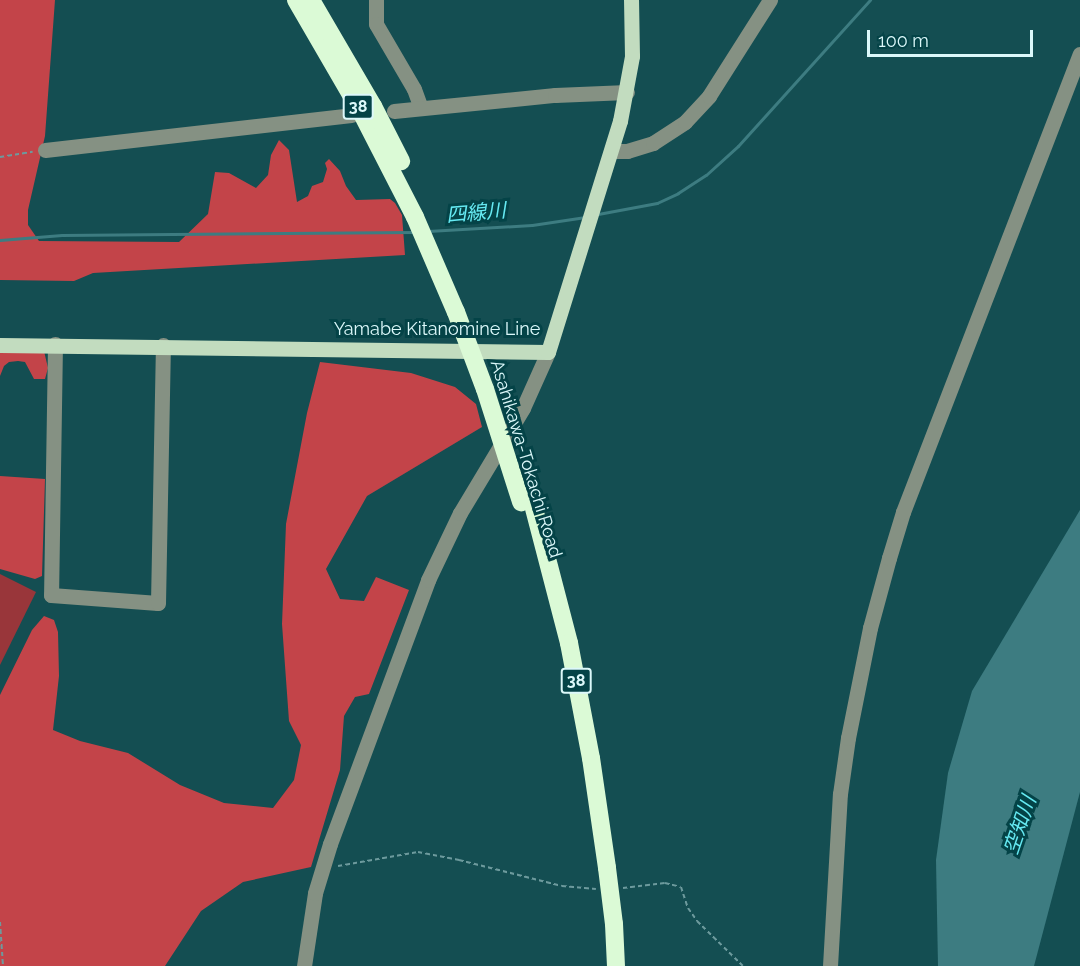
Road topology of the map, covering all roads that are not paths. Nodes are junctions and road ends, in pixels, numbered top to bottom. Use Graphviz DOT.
graph roads {
  1 [pos="287,0"];
  2 [pos="296,0"];
  3 [pos="311,0"];
  4 [pos="316,0"];
  5 [pos="376,0"];
  6 [pos="631,0"];
  7 [pos="770,0"];
  8 [pos="327,38"];
  9 [pos="1080,54"];
  10 [pos="627,92"];
  11 [pos="421,108"];
  12 [pos="394,111"];
  13 [pos="351,115"];
  14 [pos="45,150"];
  15 [pos="612,151"];
  16 [pos="55,344"];
  17 [pos="0,345"];
  18 [pos="163,345"];
  19 [pos="548,352"];
  20 [pos="608,924"];
  21 [pos="304,966"];
  22 [pos="603,966"];
  23 [pos="616,966"];
  24 [pos="830,966"];
  1 -- 8 [label="highway, 38"];
  2 -- 8 [label="highway, Asahikawa-Tokachi Road / 38"];
  3 -- 8 [label="highway, Asahikawa-Tokachi Road / 38"];
  4 -- 8 [label="highway"];
  5 -- 11 [label="street"];
  6 -- 10 [label="main road, Yamabe Kitanomine Line"];
  7 -- 15 [label="street"];
  8 -- 20 [label="highway, Asahikawa-Tokachi Road / 38, bridge"];
  9 -- 24 [label="street"];
  10 -- 11 [label="street"];
  10 -- 15 [label="main road, Yamabe Kitanomine Line"];
  11 -- 12 [label="street"];
  13 -- 14 [label="street"];
  15 -- 19 [label="main road, Yamabe Kitanomine Line"];
  16 -- 17 [label="main road, Yamabe Kitanomine Line"];
  16 -- 18 [label="main road, Yamabe Kitanomine Line"];
  16 -- 18 [label="street"];
  18 -- 19 [label="main road, Yamabe Kitanomine Line"];
  19 -- 21 [label="street"];
  20 -- 22 [label="highway, Asahikawa-Tokachi Road / 38"];
  20 -- 23 [label="highway, Asahikawa-Tokachi Road / 38"];
}
